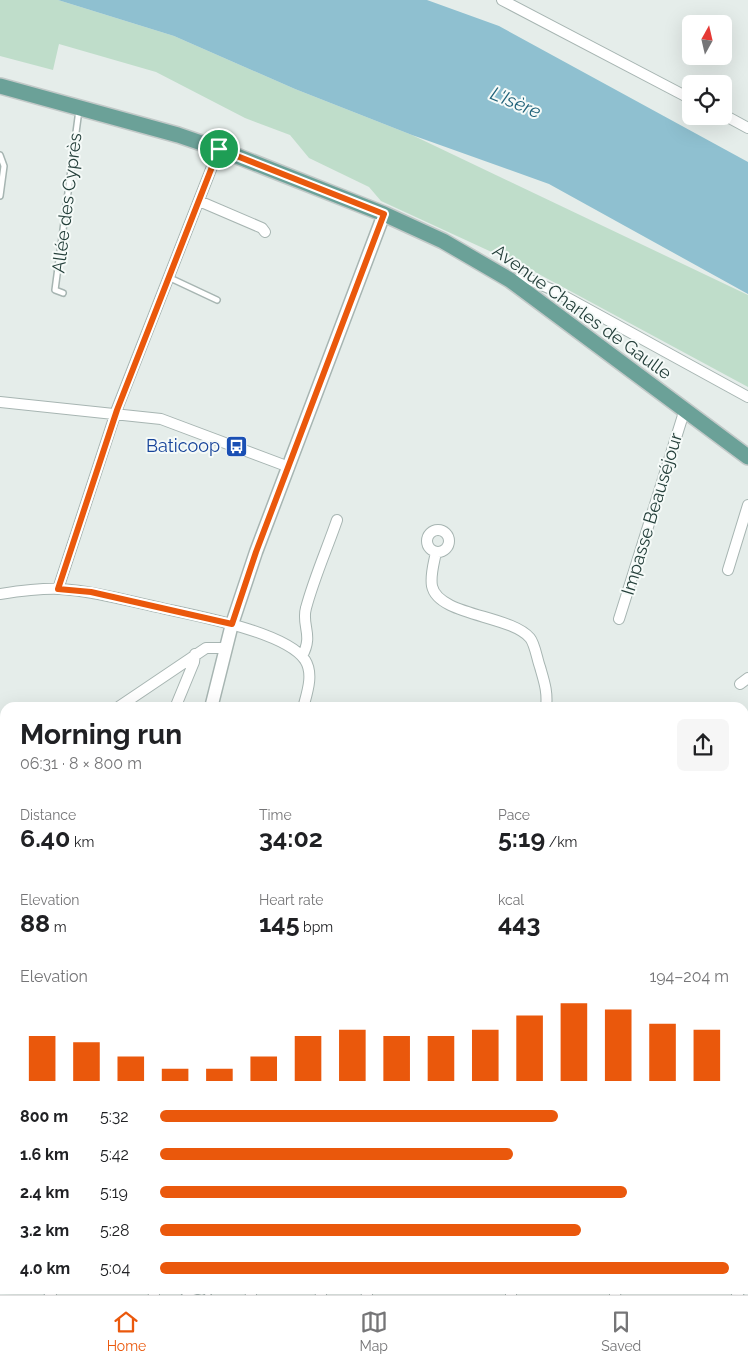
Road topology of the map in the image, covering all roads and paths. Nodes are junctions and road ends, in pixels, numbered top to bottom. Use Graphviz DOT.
graph roads {
  1 [pos="502,0"];
  2 [pos="0,86"];
  3 [pos="682,94"];
  4 [pos="79,107"];
  5 [pos="732,120"];
  6 [pos="748,128"];
  7 [pos="219,149"];
  8 [pos="0,155"];
  9 [pos="2,166"];
  10 [pos="0,196"];
  11 [pos="199,201"];
  12 [pos="384,214"];
  13 [pos="265,232"];
  14 [pos="168,277"];
  15 [pos="510,280"];
  16 [pos="63,293"];
  17 [pos="217,300"];
  18 [pos="748,396"];
  19 [pos="0,402"];
  20 [pos="685,409"];
  21 [pos="115,414"];
  22 [pos="748,457"];
  23 [pos="289,467"];
  24 [pos="748,505"];
  25 [pos="337,520"];
  26 [pos="436,552"];
  27 [pos="728,570"];
  28 [pos="58,589"];
  29 [pos="0,594"];
  30 [pos="619,619"];
  31 [pos="232,624"];
  32 [pos="226,648"];
  33 [pos="195,654"];
  34 [pos="302,656"];
  35 [pos="125,702"];
  36 [pos="178,702"];
  37 [pos="212,702"];
  38 [pos="304,702"];
  39 [pos="547,702"];
  1 -- 3 [label="street"];
  2 -- 4 [label="main road, Avenue Charles de Gaulle"];
  4 -- 7 [label="main road, Avenue Charles de Gaulle"];
  4 -- 16 [label="lane, Allée des Cyprès"];
  5 -- 6 [label="street"];
  7 -- 11 [label="street"];
  7 -- 12 [label="main road, Avenue Charles de Gaulle"];
  8 -- 9 [label="lane"];
  9 -- 10 [label="lane"];
  11 -- 13 [label="street"];
  11 -- 14 [label="street"];
  12 -- 15 [label="main road, Avenue Charles de Gaulle"];
  12 -- 23 [label="street"];
  14 -- 17 [label="lane"];
  14 -- 21 [label="street"];
  15 -- 18 [label="street"];
  15 -- 20 [label="main road, Avenue Charles de Gaulle"];
  19 -- 21 [label="street"];
  20 -- 22 [label="main road, Avenue Charles de Gaulle"];
  20 -- 30 [label="street, Impasse Beauséjour"];
  21 -- 23 [label="street"];
  21 -- 28 [label="street"];
  23 -- 31 [label="street"];
  24 -- 27 [label="street"];
  25 -- 34 [label="street"];
  26 -- 39 [label="street"];
  28 -- 29 [label="street"];
  28 -- 31 [label="street"];
  31 -- 32 [label="street"];
  31 -- 34 [label="street"];
  32 -- 33 [label="street"];
  32 -- 37 [label="street"];
  33 -- 35 [label="street"];
  33 -- 36 [label="street"];
  34 -- 38 [label="street"];
}
